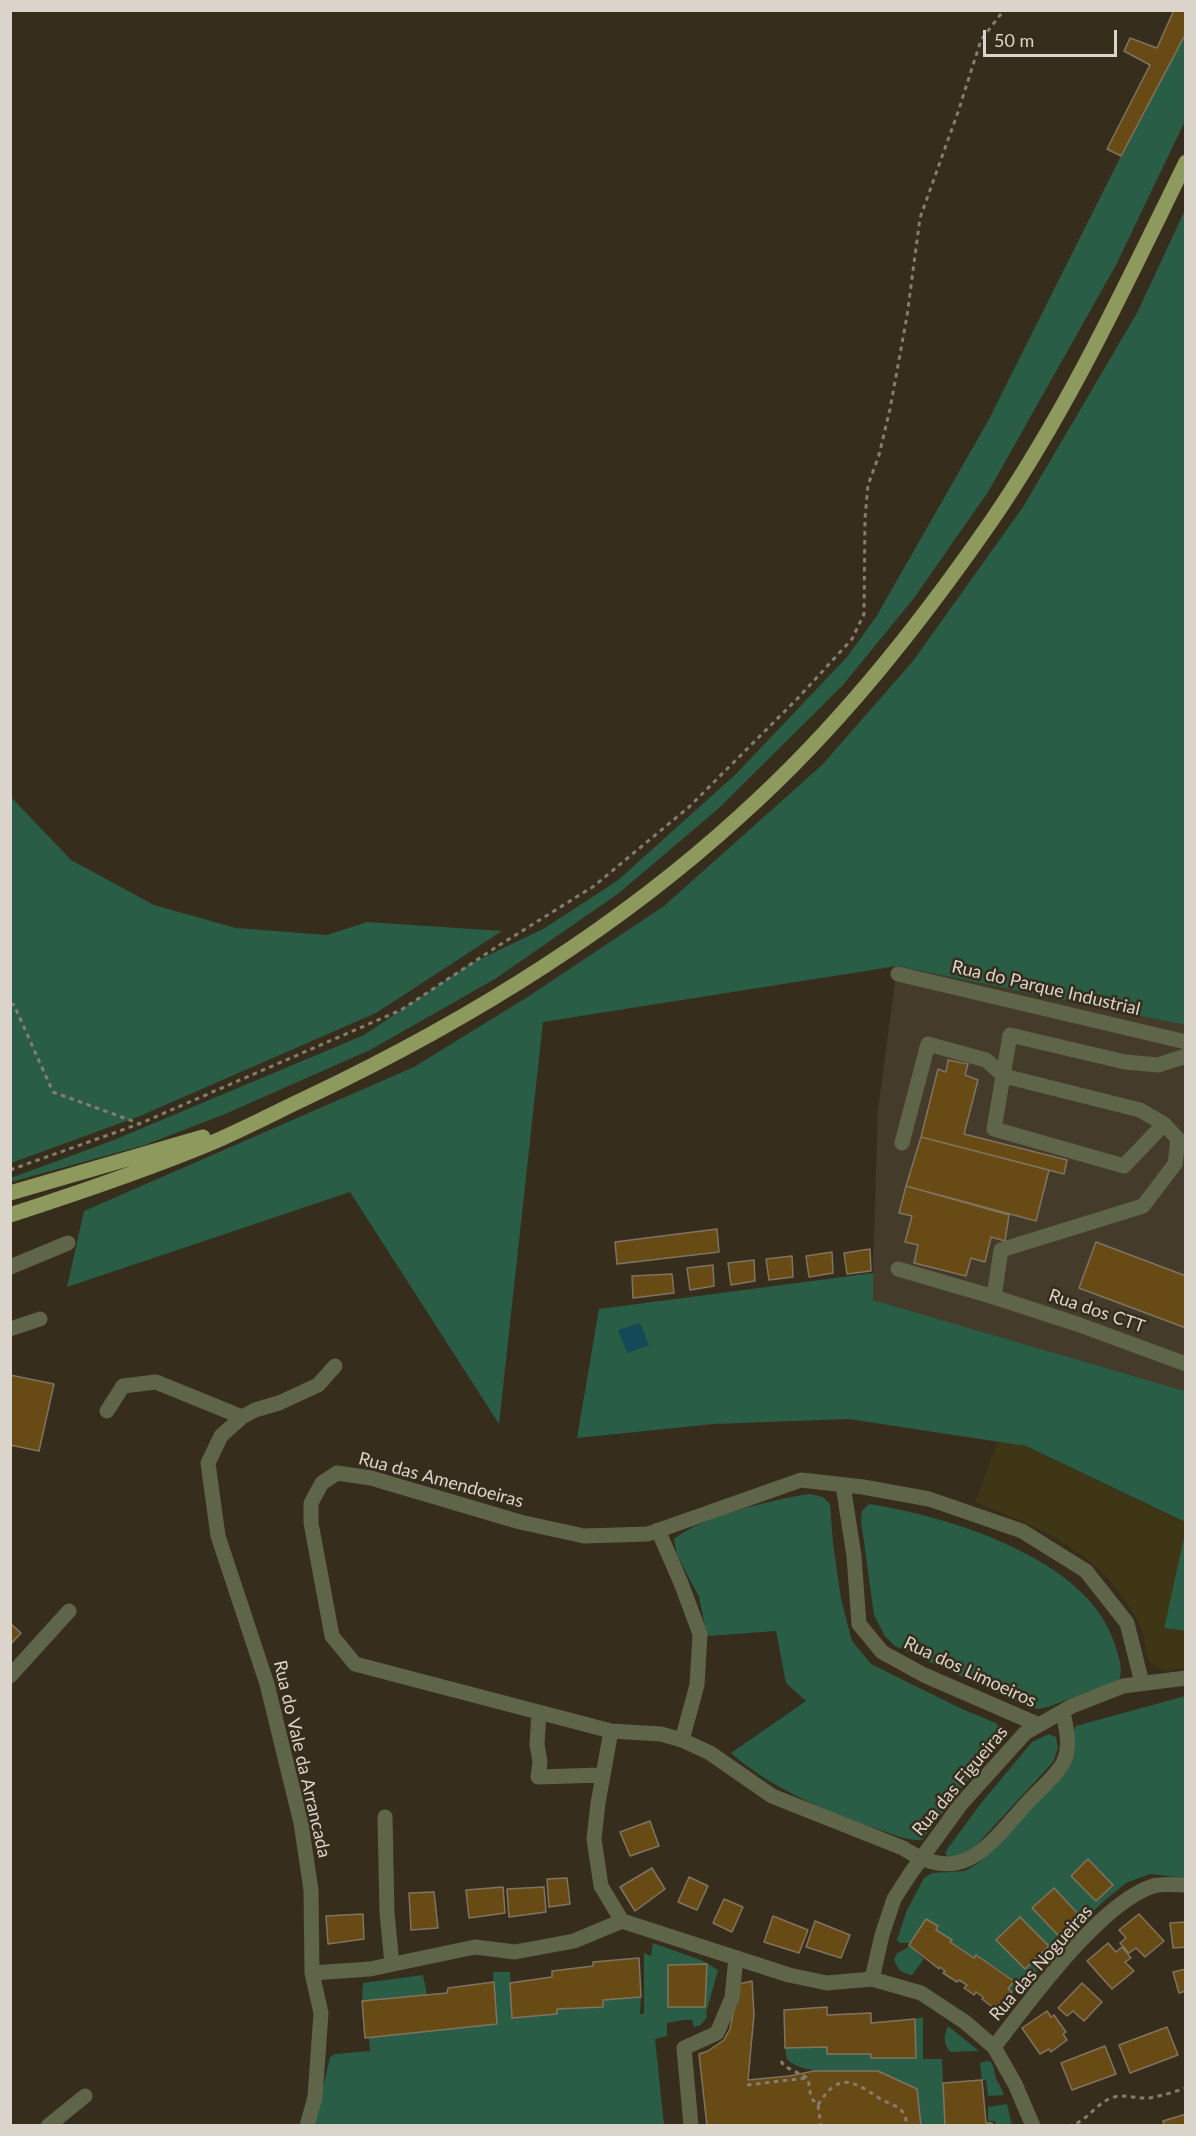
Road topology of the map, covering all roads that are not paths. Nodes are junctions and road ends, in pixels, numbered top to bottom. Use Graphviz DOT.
graph roads {
  1 [pos="1185,162"];
  2 [pos="898,974"];
  3 [pos="1185,1042"];
  4 [pos="1185,1056"];
  5 [pos="1004,1076"];
  6 [pos="1164,1124"];
  7 [pos="215,1137"];
  8 [pos="902,1143"];
  9 [pos="10,1193"];
  10 [pos="10,1204"];
  11 [pos="10,1215"];
  12 [pos="10,1226"];
  13 [pos="68,1243"];
  14 [pos="10,1267"];
  15 [pos="898,1269"];
  16 [pos="994,1297"];
  17 [pos="40,1318"];
  18 [pos="10,1329"];
  19 [pos="1185,1364"];
  20 [pos="335,1366"];
  21 [pos="107,1411"];
  22 [pos="242,1417"];
  23 [pos="843,1485"];
  24 [pos="658,1530"];
  25 [pos="69,1611"];
  26 [pos="10,1676"];
  27 [pos="1185,1678"];
  28 [pos="1142,1683"];
  29 [pos="539,1712"];
  30 [pos="1063,1712"];
  31 [pos="1039,1725"];
  32 [pos="611,1731"];
  33 [pos="682,1740"];
  34 [pos="603,1775"];
  35 [pos="385,1817"];
  36 [pos="920,1860"];
  37 [pos="1185,1885"];
  38 [pos="622,1921"];
  39 [pos="736,1958"];
  40 [pos="392,1964"];
  41 [pos="312,1973"];
  42 [pos="872,1979"];
  43 [pos="994,2047"];
  44 [pos="85,2096"];
  45 [pos="48,2126"];
  46 [pos="307,2126"];
  47 [pos="691,2126"];
  48 [pos="1033,2126"];
  1 -- 7 [label="main road"];
  2 -- 3 [label="street, Rua do Parque Industrial"];
  4 -- 5 [label="street"];
  5 -- 6 [label="street"];
  5 -- 6 [label="street"];
  5 -- 8 [label="street"];
  6 -- 16 [label="street"];
  7 -- 9 [label="main road"];
  7 -- 10 [label="main road"];
  7 -- 11 [label="main road"];
  7 -- 12 [label="main road"];
  13 -- 14 [label="street"];
  15 -- 16 [label="street, Rua dos CTT"];
  16 -- 19 [label="street, Rua dos CTT"];
  17 -- 18 [label="street"];
  20 -- 22 [label="street, Rua do Vale da Arrancada"];
  21 -- 22 [label="street"];
  22 -- 41 [label="street, Rua do Vale da Arrancada"];
  23 -- 24 [label="street, Rua das Amendoeiras"];
  23 -- 28 [label="street, Rua das Amendoeiras"];
  23 -- 31 [label="street, Rua dos Limoeiros"];
  24 -- 29 [label="street, Rua das Amendoeiras"];
  24 -- 33 [label="street"];
  25 -- 26 [label="street"];
  27 -- 28 [label="street, Rua das Figueiras"];
  28 -- 30 [label="street, Rua das Figueiras"];
  29 -- 32 [label="street, Rua das Amendoeiras"];
  29 -- 34 [label="street"];
  30 -- 31 [label="street, Rua das Figueiras"];
  30 -- 36 [label="street, Rua das Figueiras"];
  31 -- 36 [label="street, Rua das Figueiras"];
  32 -- 33 [label="street, Rua das Amendoeiras"];
  32 -- 34 [label="street"];
  33 -- 36 [label="street, Rua das Amendoeiras"];
  34 -- 38 [label="street"];
  35 -- 40 [label="street"];
  36 -- 42 [label="street, Rua das Figueiras"];
  37 -- 43 [label="street, Rua das Nogueiras"];
  38 -- 39 [label="street"];
  38 -- 40 [label="street"];
  39 -- 42 [label="street"];
  39 -- 47 [label="street"];
  40 -- 41 [label="street"];
  41 -- 46 [label="street, Rua do Vale da Arrancada"];
  42 -- 43 [label="street"];
  43 -- 48 [label="street"];
  44 -- 45 [label="street"];
}
